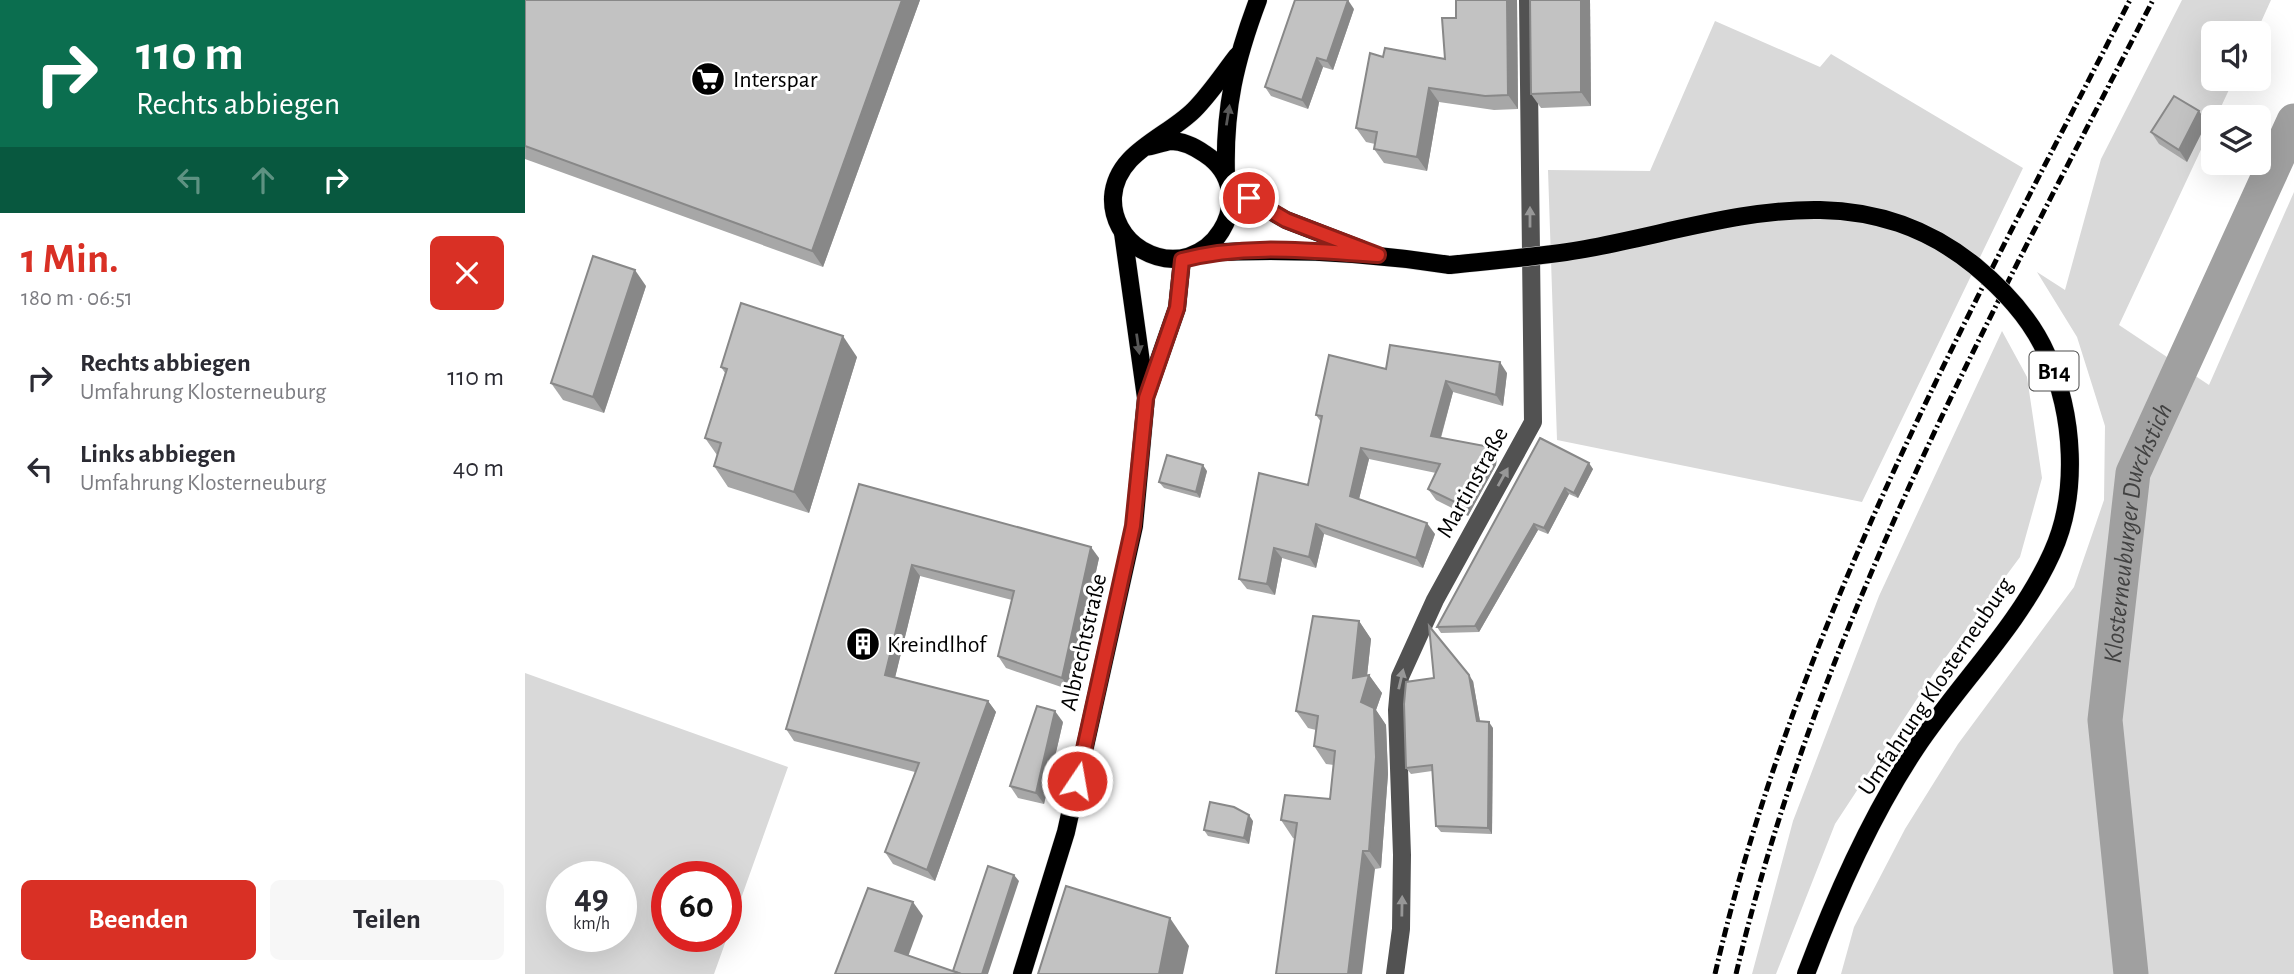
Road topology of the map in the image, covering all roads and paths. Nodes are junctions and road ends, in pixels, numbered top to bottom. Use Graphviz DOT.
graph roads {
  1 [pos="1258,0"];
  2 [pos="1528,0"];
  3 [pos="1237,56"];
  4 [pos="1145,148"];
  5 [pos="1228,181"];
  6 [pos="1123,233"];
  7 [pos="1202,253"];
  8 [pos="1378,255"];
  9 [pos="1182,260"];
  10 [pos="1146,398"];
  11 [pos="1022,974"];
  12 [pos="1395,974"];
  13 [pos="1806,974"];
  1 -- 3 [label="main road"];
  12 -- 2 [label="street, Martinstraße, one-way"];
  3 -- 4 [label="main road"];
  5 -- 3 [label="main road, one-way"];
  4 -- 5 [label="main road, B14"];
  4 -- 6 [label="main road"];
  5 -- 7 [label="main road"];
  5 -- 8 [label="main road, Umfahrung Klosterneuburg / B14"];
  6 -- 9 [label="main road, B14"];
  6 -- 10 [label="main road, Albrechtstraße, one-way"];
  7 -- 8 [label="main road, Umfahrung Klosterneuburg / B14"];
  7 -- 9 [label="main road, B14"];
  8 -- 13 [label="main road, Umfahrung Klosterneuburg / B14, bridge"];
  9 -- 10 [label="main road, Albrechtstraße"];
  10 -- 11 [label="main road, Albrechtstraße"];
}
